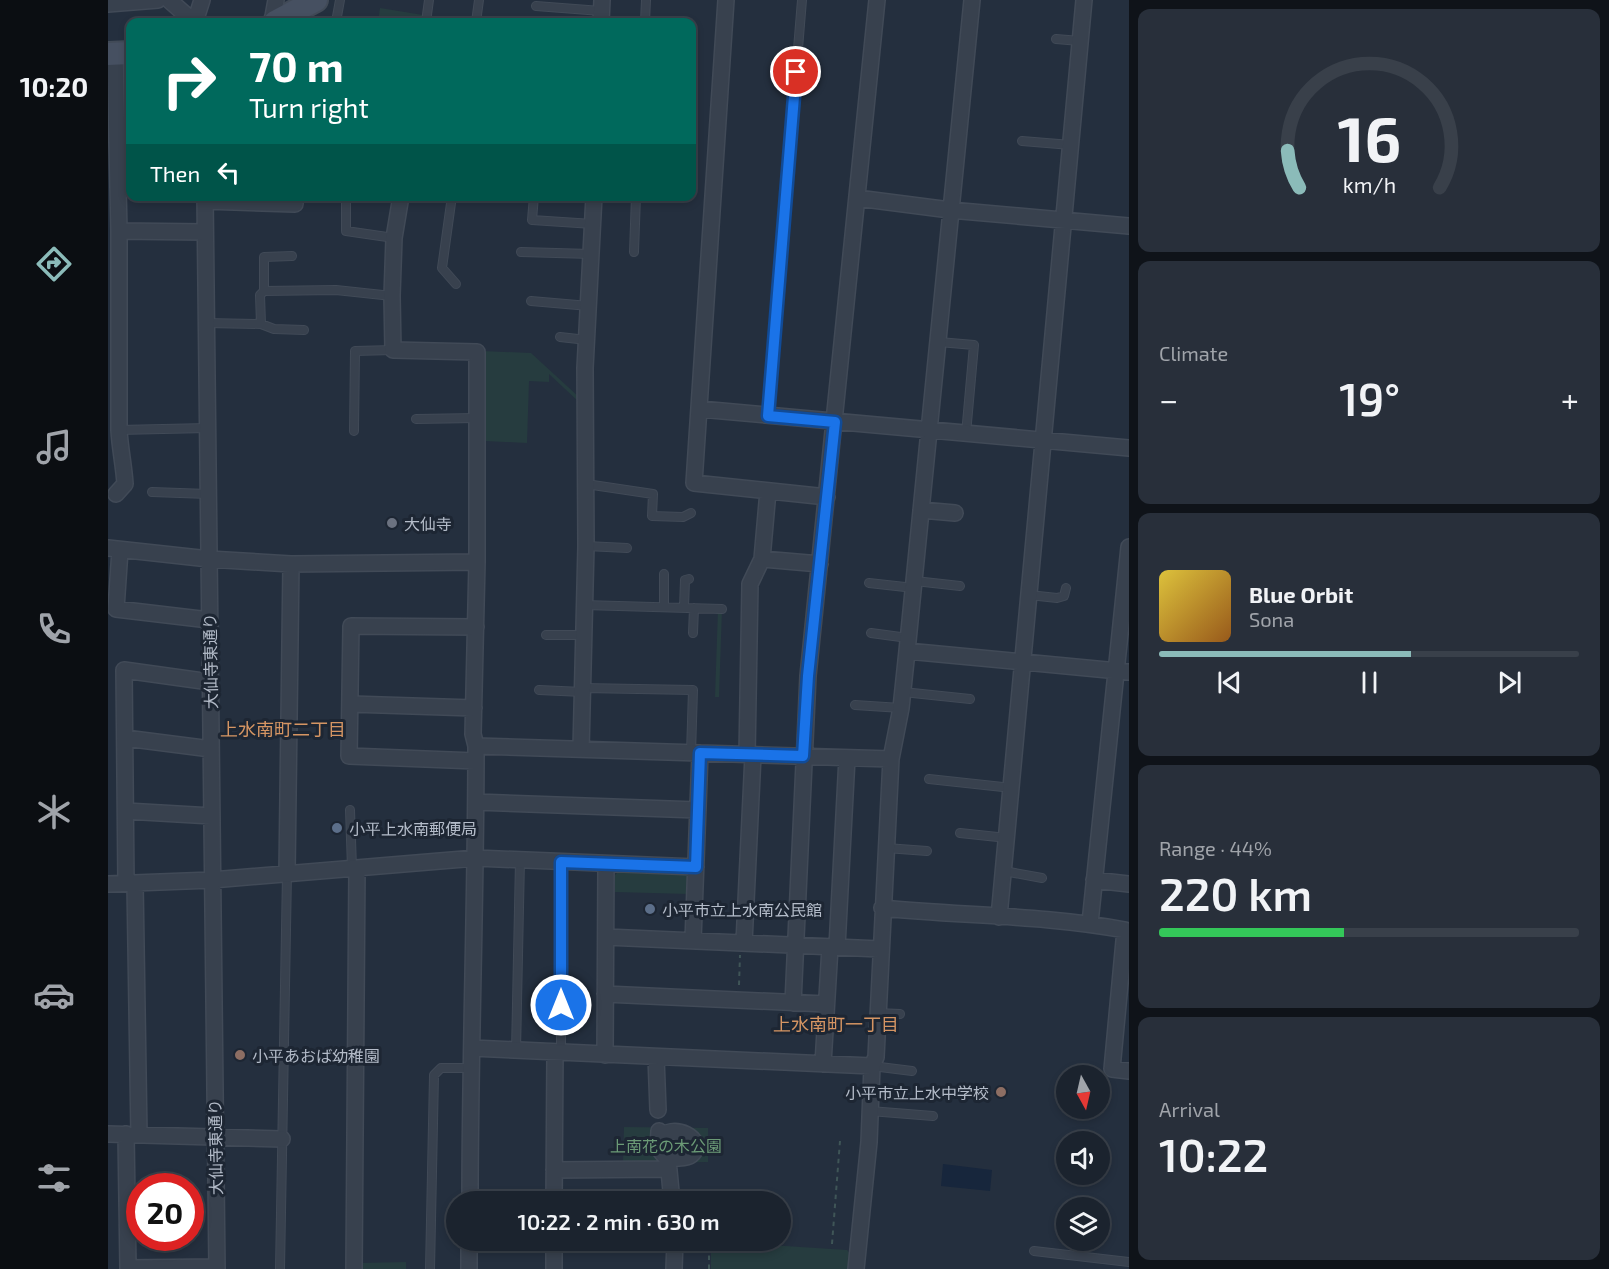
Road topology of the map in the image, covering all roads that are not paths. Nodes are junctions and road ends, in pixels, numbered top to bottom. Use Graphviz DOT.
graph roads {
  1 [pos="158,0"];
  2 [pos="169,0"];
  3 [pos="202,0"];
  4 [pos="276,0"];
  5 [pos="316,0"];
  6 [pos="340,0"];
  7 [pos="429,0"];
  8 [pos="479,0"];
  9 [pos="646,0"];
  10 [pos="726,0"];
  11 [pos="802,0"];
  12 [pos="877,0"];
  13 [pos="972,0"];
  14 [pos="1084,0"];
  15 [pos="108,4"];
  16 [pos="536,6"];
  17 [pos="601,11"];
  18 [pos="190,18"];
  19 [pos="196,18"];
  20 [pos="274,18"];
  21 [pos="282,18"];
  22 [pos="337,18"];
  23 [pos="427,18"];
  24 [pos="477,18"];
  25 [pos="645,18"];
  26 [pos="1056,39"];
  27 [pos="1080,40"];
  28 [pos="118,54"];
  29 [pos="1022,141"];
  30 [pos="1071,146"];
  31 [pos="857,198"];
  32 [pos="205,201"];
  33 [pos="241,201"];
  34 [pos="295,201"];
  35 [pos="346,201"];
  36 [pos="400,201"];
  37 [pos="451,201"];
  38 [pos="534,201"];
  39 [pos="594,201"];
  40 [pos="636,201"];
  41 [pos="950,210"];
  42 [pos="1064,219"];
  43 [pos="593,224"];
  44 [pos="1129,226"];
  45 [pos="119,231"];
  46 [pos="205,232"];
  47 [pos="394,238"];
  48 [pos="521,252"];
  49 [pos="634,252"];
  50 [pos="591,254"];
  51 [pos="292,256"];
  52 [pos="456,284"];
  53 [pos="264,291"];
  54 [pos="392,296"];
  55 [pos="531,301"];
  56 [pos="589,306"];
  57 [pos="206,323"];
  58 [pos="261,324"];
  59 [pos="304,330"];
  60 [pos="560,337"];
  61 [pos="587,340"];
  62 [pos="939,342"];
  63 [pos="393,350"];
  64 [pos="700,409"];
  65 [pos="768,416"];
  66 [pos="476,418"];
  67 [pos="416,419"];
  68 [pos="835,422"];
  69 [pos="207,428"];
  70 [pos="119,430"];
  71 [pos="929,430"];
  72 [pos="354,431"];
  73 [pos="966,434"];
  74 [pos="1044,441"];
  75 [pos="1129,448"];
  76 [pos="586,484"];
  77 [pos="768,491"];
  78 [pos="152,492"];
  79 [pos="116,494"];
  80 [pos="208,494"];
  81 [pos="827,497"];
  82 [pos="921,510"];
  83 [pos="691,513"];
  84 [pos="955,513"];
  85 [pos="586,546"];
  86 [pos="1129,547"];
  87 [pos="627,548"];
  88 [pos="114,549"];
  89 [pos="209,559"];
  90 [pos="762,559"];
  91 [pos="477,562"];
  92 [pos="291,564"];
  93 [pos="820,564"];
  94 [pos="664,574"];
  95 [pos="689,579"];
  96 [pos="869,584"];
  97 [pos="914,584"];
  98 [pos="960,586"];
  99 [pos="1066,588"];
  100 [pos="1029,595"];
  101 [pos="584,605"];
  102 [pos="664,607"];
  103 [pos="684,608"];
  104 [pos="694,608"];
  105 [pos="722,609"];
  106 [pos="209,620"];
  107 [pos="476,627"];
  108 [pos="693,633"];
  109 [pos="871,633"];
  110 [pos="546,635"];
  111 [pos="583,635"];
  112 [pos="908,645"];
  113 [pos="1023,662"];
  114 [pos="1122,672"];
  115 [pos="210,682"];
  116 [pos="539,690"];
  117 [pos="583,690"];
  118 [pos="970,699"];
  119 [pos="902,700"];
  120 [pos="351,704"];
  121 [pos="855,705"];
  122 [pos="474,708"];
  123 [pos="125,738"];
  124 [pos="211,749"];
  125 [pos="581,749"];
  126 [pos="696,753"];
  127 [pos="476,754"];
  128 [pos="750,755"];
  129 [pos="803,756"];
  130 [pos="847,758"];
  131 [pos="891,759"];
  132 [pos="928,779"];
  133 [pos="1012,788"];
  134 [pos="476,802"];
  135 [pos="126,810"];
  136 [pos="350,810"];
  137 [pos="698,810"];
  138 [pos="212,816"];
  139 [pos="960,833"];
  140 [pos="1007,838"];
  141 [pos="886,848"];
  142 [pos="927,851"];
  143 [pos="476,858"];
  144 [pos="520,860"];
  145 [pos="561,862"];
  146 [pos="606,864"];
  147 [pos="696,867"];
  148 [pos="354,868"];
  149 [pos="1004,871"];
  150 [pos="286,873"];
  151 [pos="1042,878"];
  152 [pos="212,880"];
  153 [pos="1094,880"];
  154 [pos="130,883"];
  155 [pos="108,884"];
  156 [pos="1129,884"];
  157 [pos="882,908"];
  158 [pos="999,917"];
  159 [pos="1090,923"];
  160 [pos="606,937"];
  161 [pos="693,941"];
  162 [pos="742,943"];
  163 [pos="795,945"];
  164 [pos="834,947"];
  165 [pos="880,949"];
  166 [pos="605,994"];
  167 [pos="793,1003"];
  168 [pos="826,1004"];
  169 [pos="1124,1009"];
  170 [pos="878,1013"];
  171 [pos="900,1014"];
  172 [pos="472,1048"];
  173 [pos="516,1051"];
  174 [pos="558,1052"];
  175 [pos="605,1054"];
  176 [pos="656,1057"];
  177 [pos="823,1064"];
  178 [pos="872,1066"];
  179 [pos="470,1068"];
  180 [pos="912,1071"];
  181 [pos="1129,1071"];
  182 [pos="657,1110"];
  183 [pos="870,1111"];
  184 [pos="933,1116"];
  185 [pos="108,1134"];
  186 [pos="132,1135"];
  187 [pos="215,1137"];
  188 [pos="282,1138"];
  189 [pos="667,1164"];
  190 [pos="554,1170"];
  191 [pos="470,1191"];
  192 [pos="554,1191"];
  193 [pos="671,1191"];
  194 [pos="469,1251"];
  195 [pos="554,1251"];
  196 [pos="675,1251"];
  197 [pos="1034,1251"];
  198 [pos="1129,1262"];
  199 [pos="128,1268"];
  200 [pos="217,1268"];
  201 [pos="280,1269"];
  202 [pos="354,1269"];
  203 [pos="430,1269"];
  204 [pos="469,1269"];
  205 [pos="554,1269"];
  206 [pos="674,1269"];
  207 [pos="856,1269"];
  1 -- 15 [label="street"];
  2 -- 18 [label="street"];
  3 -- 19 [label="street"];
  4 -- 20 [label="street"];
  5 -- 21 [label="street"];
  6 -- 22 [label="lane"];
  7 -- 23 [label="lane"];
  8 -- 24 [label="lane"];
  9 -- 25 [label="lane"];
  10 -- 64 [label="street"];
  11 -- 65 [label="lane"];
  12 -- 31 [label="street"];
  13 -- 41 [label="street"];
  14 -- 27 [label="street"];
  16 -- 17 [label="lane"];
  26 -- 27 [label="lane"];
  27 -- 30 [label="street"];
  28 -- 45 [label="street"];
  29 -- 30 [label="lane"];
  30 -- 42 [label="street"];
  31 -- 41 [label="street"];
  31 -- 68 [label="street"];
  32 -- 46 [label="street, 大仙寺東通り"];
  33 -- 34 [label="street"];
  35 -- 47 [label="lane"];
  36 -- 47 [label="street"];
  37 -- 52 [label="lane"];
  38 -- 43 [label="lane"];
  39 -- 43 [label="street"];
  40 -- 49 [label="lane"];
  41 -- 42 [label="street"];
  41 -- 62 [label="street"];
  42 -- 44 [label="street"];
  42 -- 74 [label="street"];
  43 -- 50 [label="street"];
  45 -- 46 [label="street"];
  45 -- 70 [label="street"];
  46 -- 57 [label="street, 大仙寺東通り"];
  47 -- 54 [label="street"];
  48 -- 50 [label="lane"];
  50 -- 56 [label="street"];
  51 -- 53 [label="lane"];
  53 -- 54 [label="lane"];
  53 -- 58 [label="lane"];
  54 -- 63 [label="street"];
  55 -- 56 [label="lane"];
  56 -- 61 [label="street"];
  57 -- 58 [label="lane"];
  57 -- 69 [label="street, 大仙寺東通り"];
  58 -- 59 [label="lane"];
  60 -- 61 [label="lane"];
  61 -- 76 [label="street"];
  62 -- 71 [label="street"];
  62 -- 73 [label="lane"];
  63 -- 66 [label="street"];
  63 -- 72 [label="lane"];
  64 -- 65 [label="street"];
  64 -- 77 [label="street"];
  65 -- 68 [label="street"];
  66 -- 67 [label="lane"];
  66 -- 91 [label="street"];
  68 -- 71 [label="street"];
  68 -- 81 [label="street"];
  69 -- 70 [label="lane"];
  69 -- 80 [label="street, 大仙寺東通り"];
  70 -- 79 [label="street"];
  71 -- 73 [label="street"];
  71 -- 82 [label="street"];
  73 -- 74 [label="street"];
  74 -- 75 [label="street"];
  74 -- 100 [label="street"];
  76 -- 83 [label="lane"];
  76 -- 85 [label="street"];
  77 -- 81 [label="street"];
  77 -- 90 [label="street"];
  78 -- 80 [label="lane"];
  80 -- 89 [label="street, 大仙寺東通り"];
  81 -- 93 [label="street"];
  82 -- 84 [label="street"];
  82 -- 97 [label="street"];
  85 -- 87 [label="lane"];
  85 -- 101 [label="street"];
  86 -- 114 [label="street"];
  88 -- 89 [label="street"];
  88 -- 106 [label="street"];
  89 -- 92 [label="street"];
  89 -- 106 [label="street, 大仙寺東通り"];
  90 -- 93 [label="street"];
  90 -- 128 [label="street"];
  91 -- 92 [label="street"];
  91 -- 107 [label="street"];
  92 -- 150 [label="street"];
  93 -- 129 [label="street"];
  94 -- 102 [label="lane"];
  95 -- 103 [label="lane"];
  96 -- 97 [label="lane"];
  97 -- 98 [label="lane"];
  97 -- 112 [label="street"];
  99 -- 100 [label="lane"];
  100 -- 113 [label="street"];
  101 -- 102 [label="lane"];
  101 -- 111 [label="street"];
  102 -- 103 [label="lane"];
  103 -- 104 [label="lane"];
  104 -- 105 [label="lane"];
  104 -- 108 [label="lane"];
  106 -- 115 [label="street, 大仙寺東通り"];
  107 -- 120 [label="street"];
  107 -- 122 [label="street"];
  109 -- 112 [label="lane"];
  110 -- 111 [label="lane"];
  111 -- 117 [label="street"];
  112 -- 113 [label="street"];
  112 -- 119 [label="street"];
  113 -- 114 [label="street"];
  113 -- 133 [label="street"];
  114 -- 153 [label="street"];
  115 -- 123 [label="street"];
  115 -- 124 [label="street, 大仙寺東通り"];
  116 -- 117 [label="lane"];
  117 -- 125 [label="street"];
  117 -- 126 [label="lane"];
  118 -- 119 [label="lane"];
  119 -- 121 [label="lane"];
  119 -- 131 [label="street"];
  120 -- 122 [label="street"];
  120 -- 127 [label="street"];
  122 -- 127 [label="street"];
  123 -- 124 [label="street"];
  123 -- 135 [label="street"];
  124 -- 138 [label="street, 大仙寺東通り"];
  125 -- 126 [label="street"];
  125 -- 127 [label="street"];
  126 -- 128 [label="street"];
  126 -- 137 [label="street"];
  127 -- 134 [label="street"];
  128 -- 129 [label="street"];
  128 -- 162 [label="street"];
  129 -- 130 [label="street"];
  129 -- 163 [label="street"];
  130 -- 131 [label="street"];
  130 -- 164 [label="street"];
  131 -- 141 [label="street"];
  132 -- 133 [label="lane"];
  133 -- 140 [label="street"];
  134 -- 137 [label="street"];
  134 -- 143 [label="street"];
  135 -- 138 [label="street"];
  135 -- 154 [label="street"];
  136 -- 148 [label="lane"];
  137 -- 147 [label="street"];
  138 -- 152 [label="street, 大仙寺東通り"];
  139 -- 140 [label="lane"];
  140 -- 149 [label="street"];
  141 -- 142 [label="lane"];
  141 -- 157 [label="street"];
  143 -- 144 [label="street"];
  143 -- 148 [label="street"];
  143 -- 172 [label="street"];
  144 -- 145 [label="street"];
  144 -- 173 [label="lane"];
  145 -- 146 [label="street"];
  145 -- 174 [label="lane"];
  146 -- 147 [label="street"];
  146 -- 160 [label="street"];
  147 -- 161 [label="street"];
  148 -- 150 [label="street"];
  148 -- 202 [label="street"];
  149 -- 151 [label="lane"];
  149 -- 158 [label="street"];
  150 -- 152 [label="street"];
  150 -- 188 [label="lane"];
  152 -- 154 [label="street"];
  152 -- 187 [label="street, 大仙寺東通り"];
  153 -- 156 [label="street"];
  153 -- 159 [label="street"];
  154 -- 155 [label="street"];
  154 -- 186 [label="street"];
  157 -- 158 [label="street"];
  157 -- 165 [label="street"];
  158 -- 159 [label="street"];
  159 -- 169 [label="street"];
  160 -- 161 [label="street"];
  160 -- 166 [label="street"];
  161 -- 162 [label="street"];
  162 -- 163 [label="street"];
  163 -- 164 [label="street"];
  163 -- 167 [label="street"];
  164 -- 165 [label="street"];
  164 -- 168 [label="street"];
  165 -- 170 [label="street"];
  166 -- 167 [label="street"];
  166 -- 175 [label="street"];
  167 -- 168 [label="street"];
  168 -- 177 [label="street"];
  169 -- 181 [label="street"];
  170 -- 171 [label="lane"];
  170 -- 178 [label="street"];
  172 -- 173 [label="street"];
  172 -- 179 [label="street"];
  173 -- 174 [label="street"];
  174 -- 175 [label="street"];
  174 -- 190 [label="street"];
  175 -- 176 [label="street"];
  176 -- 177 [label="street"];
  176 -- 182 [label="street"];
  177 -- 178 [label="street"];
  178 -- 180 [label="lane"];
  178 -- 183 [label="street"];
  179 -- 191 [label="street"];
  179 -- 203 [label="lane"];
  183 -- 184 [label="lane"];
  183 -- 207 [label="street"];
  185 -- 186 [label="street"];
  186 -- 187 [label="street"];
  186 -- 199 [label="street"];
  187 -- 188 [label="street"];
  187 -- 200 [label="street, 大仙寺東通り"];
  188 -- 201 [label="lane"];
  189 -- 189 [label="street"];
  189 -- 190 [label="street"];
  189 -- 193 [label="street"];
  190 -- 192 [label="street"];
  194 -- 204 [label="street"];
  195 -- 205 [label="street"];
  196 -- 206 [label="street"];
  197 -- 198 [label="lane"];
  199 -- 200 [label="street"];
}
